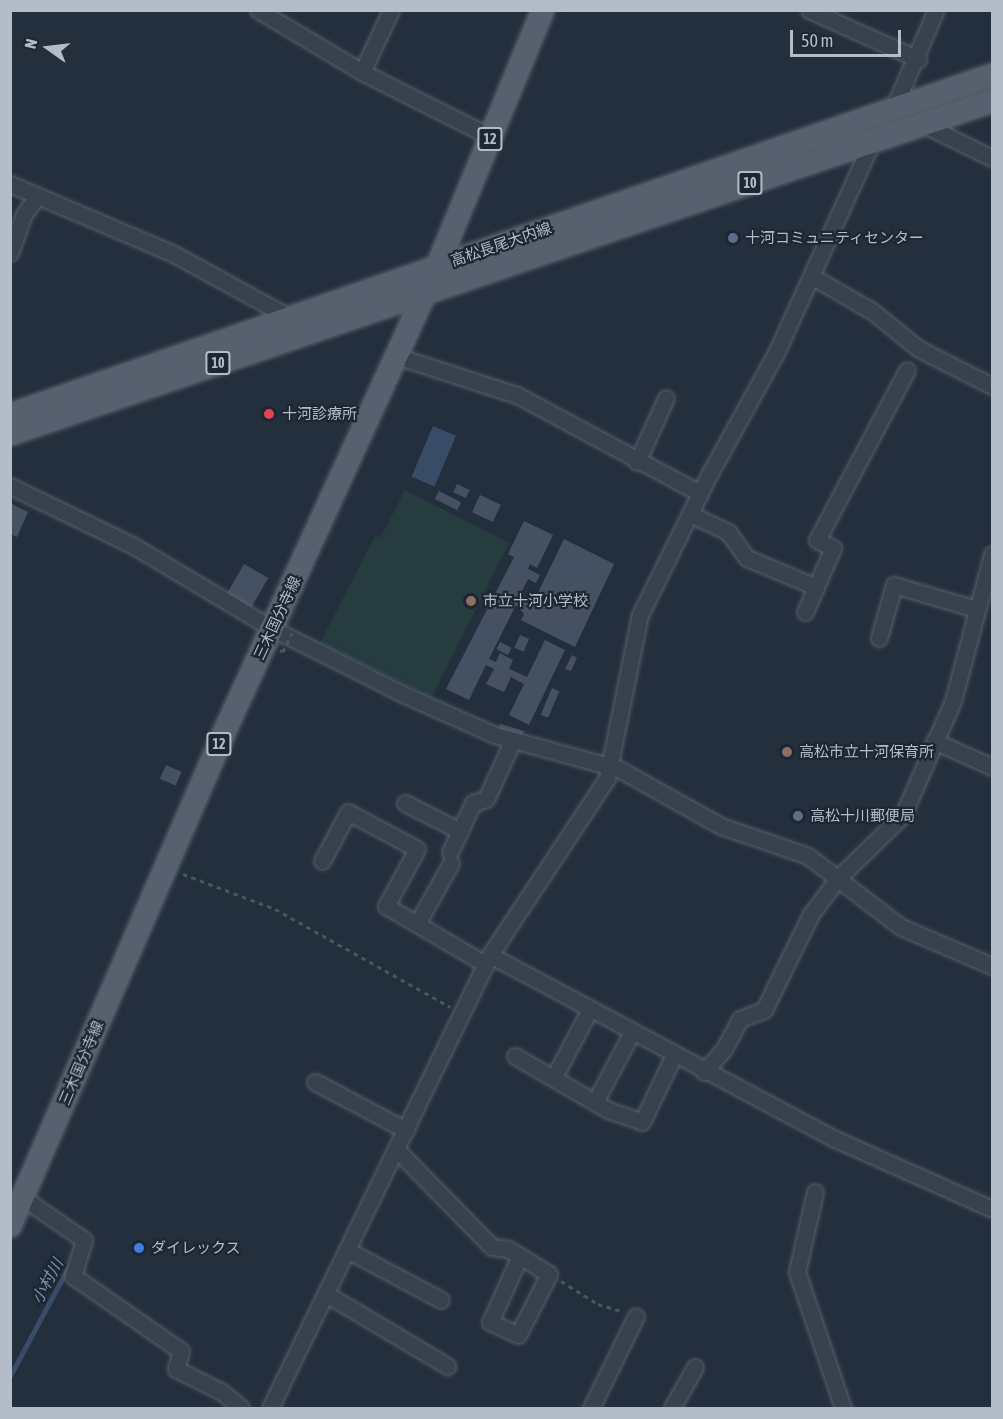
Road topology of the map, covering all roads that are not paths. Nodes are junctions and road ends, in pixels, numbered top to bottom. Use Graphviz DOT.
graph roads {
  1 [pos="258,10"];
  2 [pos="391,10"];
  3 [pos="543,10"];
  4 [pos="808,10"];
  5 [pos="936,10"];
  6 [pos="918,59"];
  7 [pos="362,72"];
  8 [pos="993,75"];
  9 [pos="993,101"];
  10 [pos="894,109"];
  11 [pos="924,124"];
  12 [pos="490,137"];
  13 [pos="871,143"];
  14 [pos="993,158"];
  15 [pos="10,184"];
  16 [pos="37,197"];
  17 [pos="10,253"];
  18 [pos="437,267"];
  19 [pos="813,277"];
  20 [pos="426,292"];
  21 [pos="289,317"];
  22 [pos="396,356"];
  23 [pos="907,370"];
  24 [pos="993,386"];
  25 [pos="666,398"];
  26 [pos="10,415"];
  27 [pos="10,435"];
  28 [pos="637,462"];
  29 [pos="10,486"];
  30 [pos="700,493"];
  31 [pos="690,514"];
  32 [pos="993,554"];
  33 [pos="816,587"];
  34 [pos="976,609"];
  35 [pos="805,612"];
  36 [pos="275,631"];
  37 [pos="879,638"];
  38 [pos="509,739"];
  39 [pos="934,741"];
  40 [pos="610,766"];
  41 [pos="993,767"];
  42 [pos="405,803"];
  43 [pos="460,831"];
  44 [pos="322,861"];
  45 [pos="838,878"];
  46 [pos="417,924"];
  47 [pos="488,959"];
  48 [pos="993,966"];
  49 [pos="590,1009"];
  50 [pos="632,1032"];
  51 [pos="674,1055"];
  52 [pos="515,1056"];
  53 [pos="704,1071"];
  54 [pos="554,1077"];
  55 [pos="315,1082"];
  56 [pos="595,1102"];
  57 [pos="406,1131"];
  58 [pos="397,1150"];
  59 [pos="815,1192"];
  60 [pos="22,1198"];
  61 [pos="993,1209"];
  62 [pos="10,1226"];
  63 [pos="349,1251"];
  64 [pos="520,1256"];
  65 [pos="327,1295"];
  66 [pos="441,1300"];
  67 [pos="636,1316"];
  68 [pos="447,1366"];
  69 [pos="695,1367"];
  70 [pos="241,1408"];
  71 [pos="270,1408"];
  72 [pos="591,1408"];
  73 [pos="672,1408"];
  74 [pos="843,1408"];
  1 -- 7 [label="street"];
  2 -- 7 [label="street"];
  3 -- 12 [label="main road, 三木国分寺線 / 12"];
  4 -- 6 [label="street"];
  5 -- 6 [label="street"];
  6 -- 10 [label="street"];
  7 -- 12 [label="street"];
  8 -- 10 [label="main road, 高松長尾大内線 / 10"];
  9 -- 11 [label="main road, 高松長尾大内線 / 10"];
  10 -- 11 [label="street"];
  10 -- 13 [label="street"];
  10 -- 18 [label="main road, 高松長尾大内線 / 10"];
  11 -- 13 [label="main road, 高松長尾大内線 / 10"];
  11 -- 14 [label="street"];
  12 -- 18 [label="main road, 三木国分寺線 / 12"];
  13 -- 19 [label="street"];
  13 -- 20 [label="main road, 高松長尾大内線 / 10"];
  15 -- 16 [label="street"];
  16 -- 17 [label="street"];
  16 -- 21 [label="street"];
  18 -- 20 [label="main road, 三木国分寺線 / 12"];
  18 -- 21 [label="main road, 高松長尾大内線 / 10"];
  19 -- 24 [label="street"];
  19 -- 30 [label="street"];
  20 -- 22 [label="main road, 三木国分寺線 / 12"];
  20 -- 27 [label="main road, 高松長尾大内線 / 10"];
  21 -- 26 [label="main road, 高松長尾大内線 / 10"];
  22 -- 28 [label="street"];
  22 -- 36 [label="main road, 三木国分寺線 / 12"];
  23 -- 33 [label="street"];
  25 -- 28 [label="street"];
  28 -- 30 [label="street"];
  29 -- 36 [label="street"];
  30 -- 31 [label="street"];
  31 -- 33 [label="street"];
  31 -- 40 [label="street"];
  32 -- 34 [label="street"];
  33 -- 35 [label="street"];
  34 -- 37 [label="street"];
  34 -- 39 [label="street"];
  36 -- 38 [label="street"];
  36 -- 60 [label="main road, 三木国分寺線 / 12"];
  38 -- 40 [label="street"];
  38 -- 43 [label="street"];
  39 -- 41 [label="street"];
  39 -- 45 [label="street"];
  40 -- 45 [label="street"];
  40 -- 47 [label="street"];
  42 -- 43 [label="street"];
  43 -- 46 [label="street"];
  44 -- 46 [label="street"];
  45 -- 48 [label="street"];
  45 -- 53 [label="street"];
  46 -- 47 [label="street"];
  47 -- 49 [label="street"];
  47 -- 57 [label="street"];
  49 -- 50 [label="street"];
  49 -- 54 [label="street"];
  50 -- 51 [label="street"];
  50 -- 56 [label="street"];
  51 -- 53 [label="street"];
  51 -- 56 [label="street"];
  52 -- 54 [label="street"];
  53 -- 61 [label="street"];
  54 -- 56 [label="street"];
  55 -- 57 [label="street"];
  57 -- 58 [label="street"];
  58 -- 63 [label="street"];
  58 -- 64 [label="street"];
  59 -- 74 [label="street"];
  60 -- 62 [label="main road, 三木国分寺線 / 12"];
  60 -- 70 [label="street"];
  63 -- 65 [label="street"];
  63 -- 66 [label="street"];
  64 -- 64 [label="street"];
  65 -- 68 [label="street"];
  65 -- 71 [label="street"];
  67 -- 72 [label="street"];
  69 -- 73 [label="street"];
}
